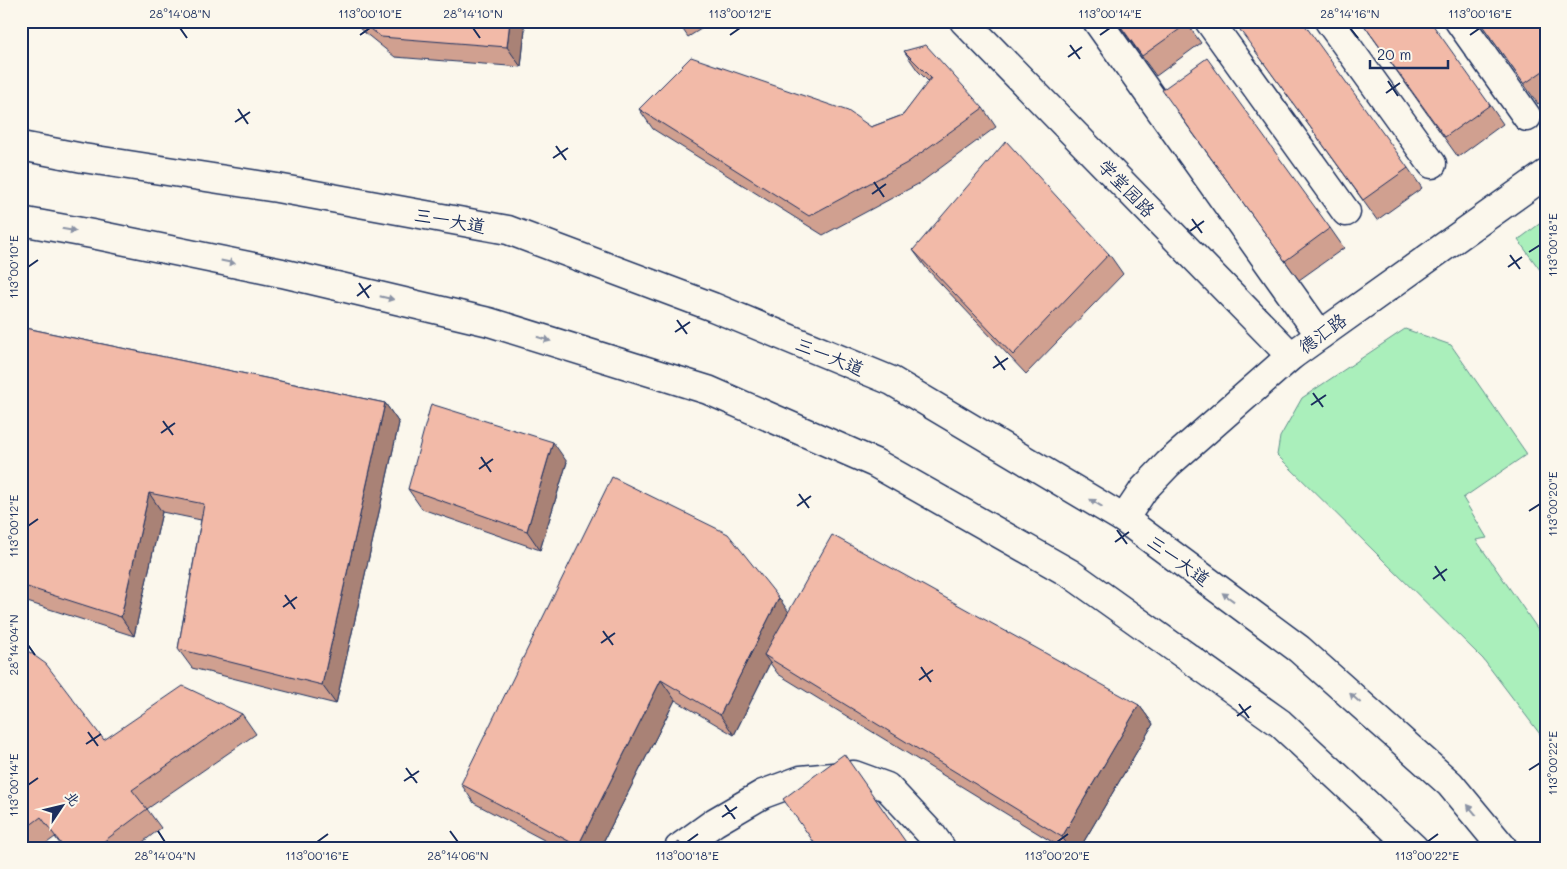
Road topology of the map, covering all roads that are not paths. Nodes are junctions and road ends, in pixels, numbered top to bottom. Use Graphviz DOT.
graph roads {
  1 [pos="964,21"];
  2 [pos="1097,21"];
  3 [pos="1209,21"];
  4 [pos="1329,21"];
  5 [pos="1459,21"];
  6 [pos="1238,39"];
  7 [pos="1205,63"];
  8 [pos="1175,84"];
  9 [pos="1153,100"];
  10 [pos="1527,117"];
  11 [pos="21,146"];
  12 [pos="1432,164"];
  13 [pos="1546,174"];
  14 [pos="1346,212"];
  15 [pos="21,222"];
  16 [pos="1320,334"];
  17 [pos="1291,356"];
  18 [pos="1124,519"];
  19 [pos="679,848"];
  20 [pos="941,848"];
  21 [pos="1414,848"];
  22 [pos="1503,848"];
  1 -- 17 [label="main road, 学堂园路"];
  2 -- 9 [label="main road"];
  3 -- 6 [label="main road"];
  4 -- 12 [label="main road"];
  5 -- 10 [label="main road"];
  6 -- 7 [label="main road"];
  6 -- 14 [label="main road"];
  8 -- 9 [label="main road"];
  9 -- 16 [label="main road"];
  18 -- 11 [label="main road, 三一大道, one-way"];
  13 -- 16 [label="main road, 德汇路"];
  15 -- 21 [label="main road, one-way"];
  16 -- 17 [label="main road, 德汇路"];
  17 -- 18 [label="main road, 德汇路"];
  22 -- 18 [label="main road, 三一大道, one-way"];
  19 -- 20 [label="main road"];
}
